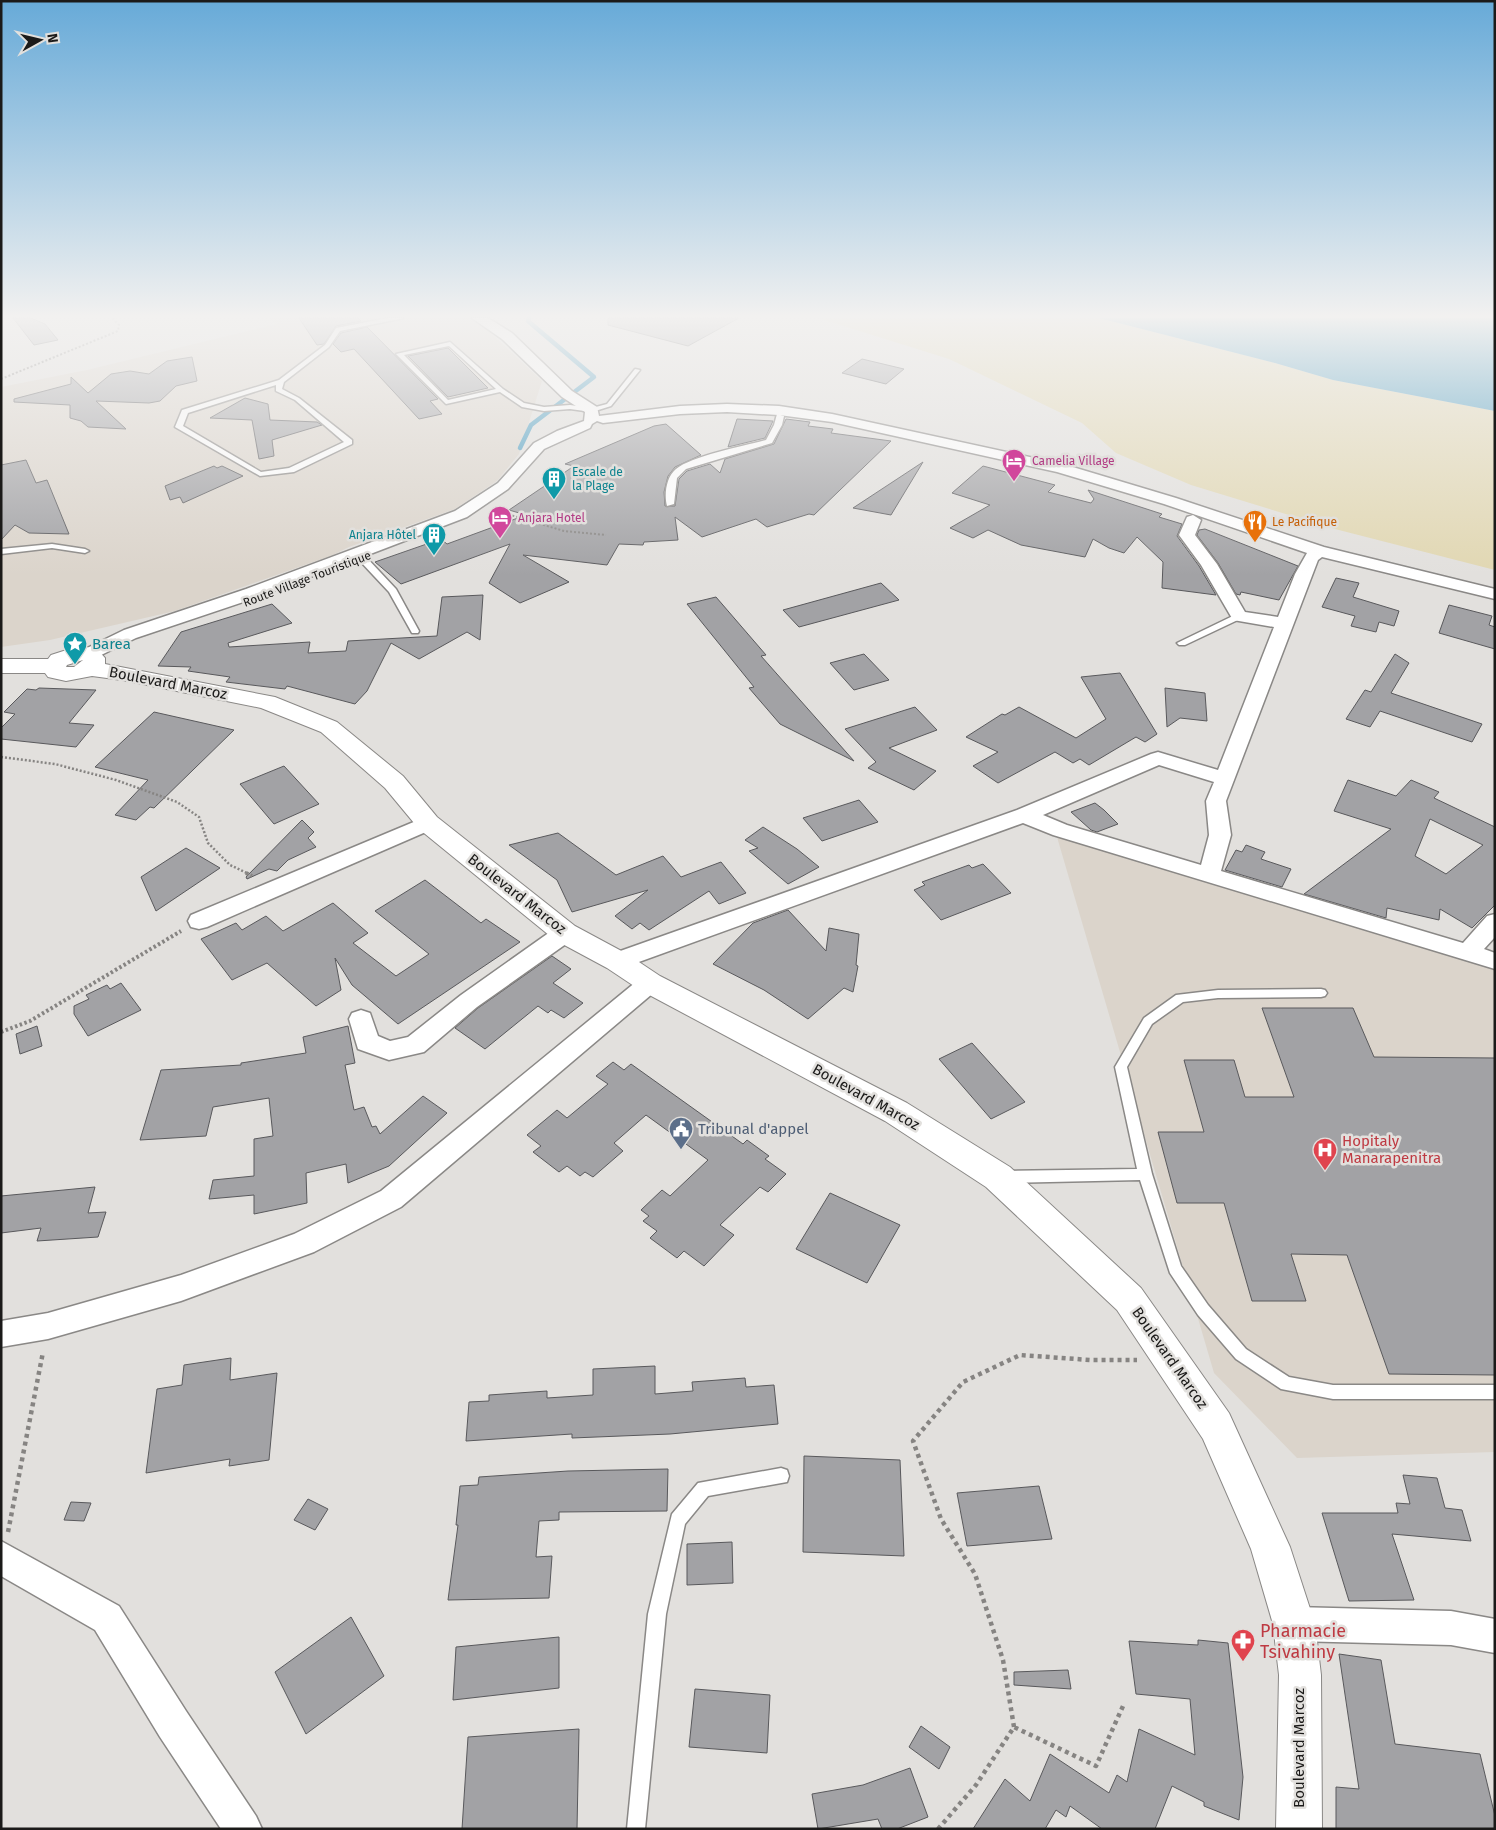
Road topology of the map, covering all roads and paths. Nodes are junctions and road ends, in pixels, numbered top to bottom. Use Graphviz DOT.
graph roads {
  1 [pos="211,403"];
  2 [pos="302,403"];
  3 [pos="520,403"];
  4 [pos="564,403"];
  5 [pos="575,403"];
  6 [pos="610,403"];
  7 [pos="780,416"];
  8 [pos="597,422"];
  9 [pos="512,483"];
  10 [pos="670,504"];
  11 [pos="485,507"];
  12 [pos="1193,520"];
  13 [pos="419,533"];
  14 [pos="606,535"];
  15 [pos="85,551"];
  16 [pos="1,552"];
  17 [pos="1315,554"];
  18 [pos="362,558"];
  19 [pos="1495,594"];
  20 [pos="1495,604"];
  21 [pos="1239,616"];
  22 [pos="163,624"];
  23 [pos="1285,624"];
  24 [pos="415,631"];
  25 [pos="1182,643"];
  26 [pos="89,662"];
  27 [pos="1,666"];
  28 [pos="1,757"];
  29 [pos="1226,779"];
  30 [pos="1024,814"];
  31 [pos="428,823"];
  32 [pos="1209,876"];
  33 [pos="274,888"];
  34 [pos="198,921"];
  35 [pos="1495,922"];
  36 [pos="565,933"];
  37 [pos="1468,953"];
  38 [pos="617,961"];
  39 [pos="1495,961"];
  40 [pos="650,983"];
  41 [pos="1321,993"];
  42 [pos="361,1019"];
  43 [pos="1,1032"];
  44 [pos="1145,1174"];
  45 [pos="998,1177"];
  46 [pos="48,1326"];
  47 [pos="1,1334"];
  48 [pos="1170,1359"];
  49 [pos="1495,1392"];
  50 [pos="781,1476"];
  51 [pos="2,1557"];
  52 [pos="1294,1624"];
  53 [pos="1495,1636"];
  54 [pos="1123,1706"];
  55 [pos="1014,1727"];
  56 [pos="244,1829"];
  57 [pos="636,1829"];
  58 [pos="938,1829"];
  59 [pos="1299,1829"];
  1 -- 2 [label="lane"];
  3 -- 4 [label="lane"];
  5 -- 8 [label="street"];
  6 -- 8 [label="lane"];
  7 -- 8 [label="street"];
  7 -- 10 [label="lane"];
  7 -- 12 [label="street"];
  8 -- 9 [label="street, Route Village Touristique"];
  8 -- 17 [label="street"];
  9 -- 11 [label="street, Route Village Touristique"];
  9 -- 13 [label="street, Route Village Touristique"];
  11 -- 13 [label="street, Route Village Touristique"];
  11 -- 14 [label="path"];
  12 -- 17 [label="street"];
  12 -- 21 [label="street"];
  13 -- 18 [label="street, Route Village Touristique"];
  13 -- 22 [label="street, Route Village Touristique"];
  15 -- 16 [label="lane"];
  17 -- 19 [label="street"];
  17 -- 20 [label="street"];
  17 -- 23 [label="street"];
  18 -- 22 [label="street, Route Village Touristique"];
  18 -- 24 [label="lane"];
  21 -- 23 [label="street"];
  21 -- 25 [label="lane"];
  22 -- 26 [label="street, Route Village Touristique"];
  23 -- 29 [label="street"];
  26 -- 27 [label="main road"];
  26 -- 31 [label="main road, Boulevard Marcoz"];
  28 -- 33 [label="path"];
  29 -- 30 [label="street"];
  29 -- 32 [label="street"];
  30 -- 32 [label="street"];
  30 -- 38 [label="street"];
  31 -- 33 [label="street"];
  31 -- 36 [label="main road, Boulevard Marcoz"];
  32 -- 37 [label="street"];
  33 -- 34 [label="street"];
  34 -- 43 [label="path"];
  35 -- 37 [label="street"];
  36 -- 38 [label="main road, Boulevard Marcoz"];
  36 -- 42 [label="street"];
  37 -- 39 [label="street"];
  38 -- 40 [label="main road, Boulevard Marcoz"];
  40 -- 45 [label="main road, Boulevard Marcoz"];
  40 -- 46 [label="street"];
  41 -- 44 [label="lane"];
  44 -- 45 [label="lane"];
  44 -- 49 [label="lane"];
  45 -- 48 [label="main road, Boulevard Marcoz"];
  46 -- 47 [label="street"];
  46 -- 51 [label="path"];
  48 -- 52 [label="main road, Boulevard Marcoz"];
  48 -- 55 [label="path"];
  50 -- 57 [label="lane"];
  51 -- 56 [label="street"];
  52 -- 53 [label="street"];
  52 -- 59 [label="main road, Boulevard Marcoz"];
  54 -- 55 [label="path"];
  55 -- 58 [label="path"];
}
